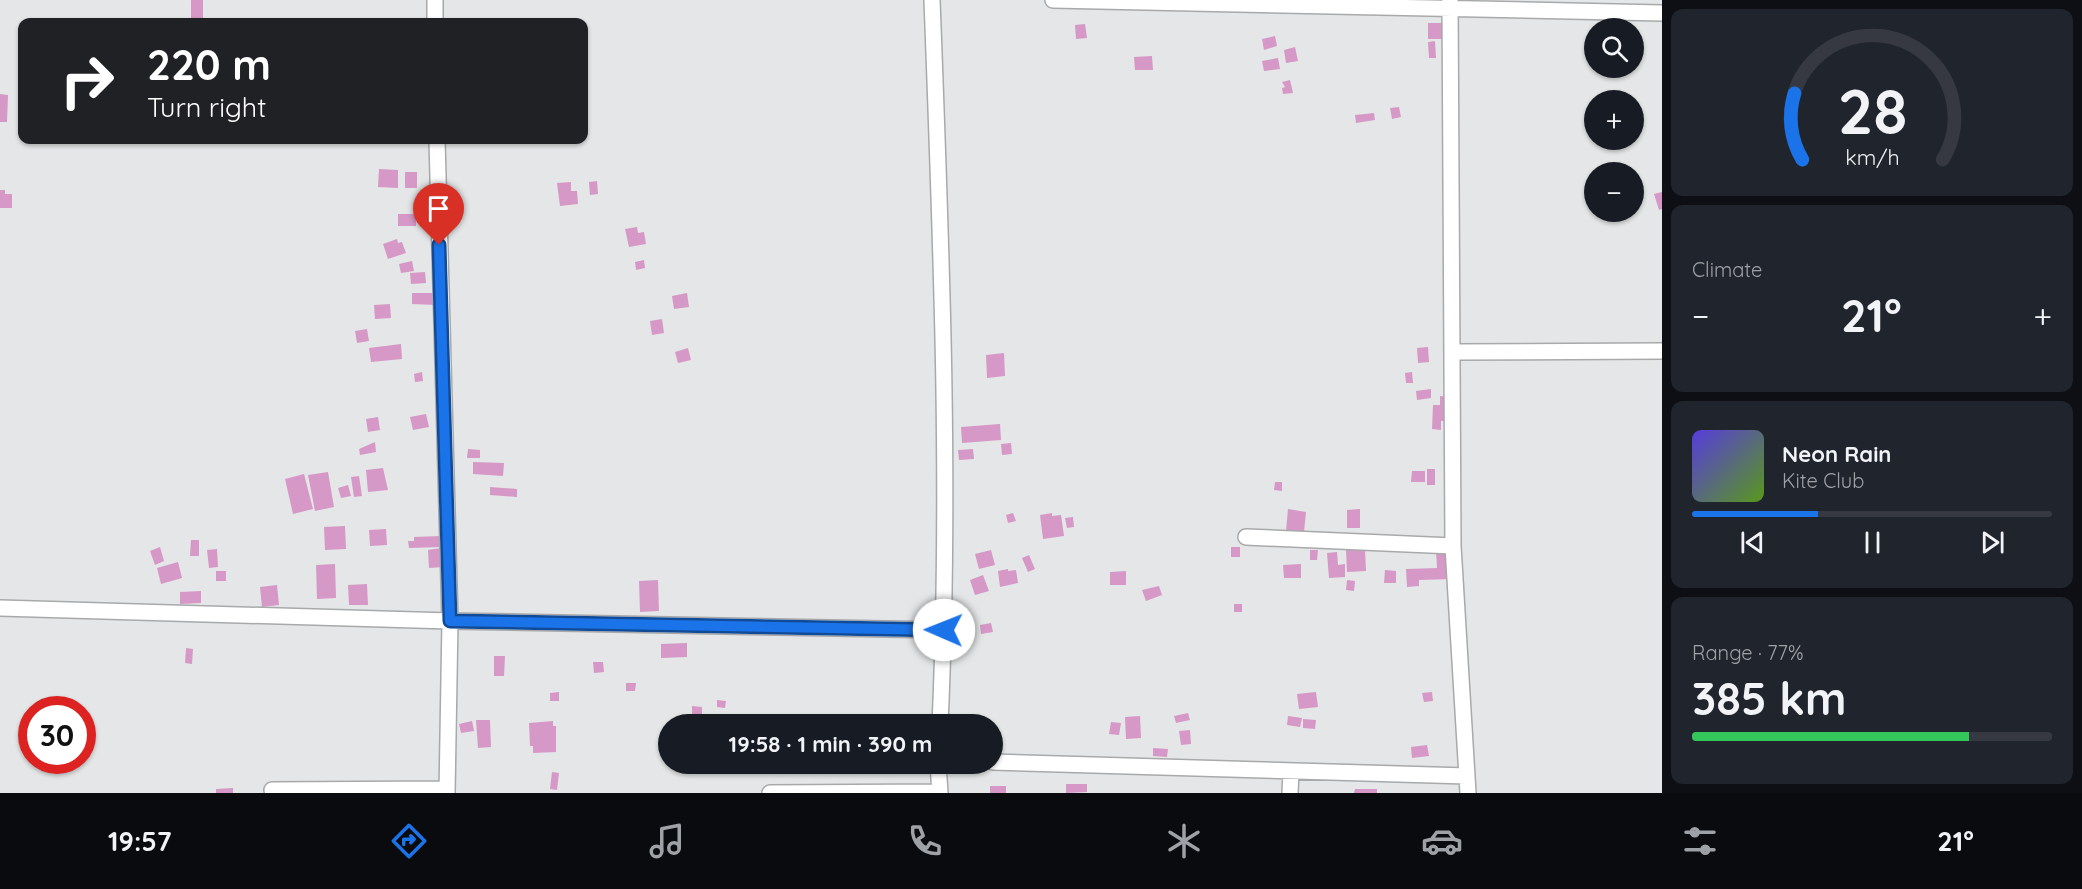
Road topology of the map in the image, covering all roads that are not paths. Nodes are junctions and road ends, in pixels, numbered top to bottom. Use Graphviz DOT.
graph roads {
  1 [pos="435,0"];
  2 [pos="932,0"];
  3 [pos="1053,0"];
  4 [pos="1450,5"];
  5 [pos="1662,13"];
  6 [pos="435,18"];
  7 [pos="436,144"];
  8 [pos="1662,351"];
  9 [pos="1454,352"];
  10 [pos="1246,537"];
  11 [pos="1453,546"];
  12 [pos="0,608"];
  13 [pos="450,621"];
  14 [pos="944,630"];
  15 [pos="940,714"];
  16 [pos="1003,762"];
  17 [pos="1291,771"];
  18 [pos="939,774"];
  19 [pos="1467,776"];
  20 [pos="272,790"];
  21 [pos="447,791"];
  22 [pos="771,793"];
  23 [pos="940,793"];
  24 [pos="1290,793"];
  25 [pos="1468,793"];
  1 -- 6 [label="street"];
  2 -- 14 [label="street"];
  3 -- 4 [label="street"];
  4 -- 5 [label="street"];
  4 -- 9 [label="street"];
  7 -- 13 [label="street"];
  8 -- 9 [label="street"];
  9 -- 11 [label="street"];
  10 -- 11 [label="street"];
  11 -- 19 [label="street"];
  12 -- 13 [label="street"];
  13 -- 14 [label="street"];
  13 -- 21 [label="street"];
  14 -- 15 [label="street"];
  16 -- 17 [label="street"];
  17 -- 19 [label="street"];
  17 -- 24 [label="street"];
  18 -- 23 [label="street"];
  19 -- 25 [label="street"];
  20 -- 21 [label="street"];
  22 -- 23 [label="street"];
}
